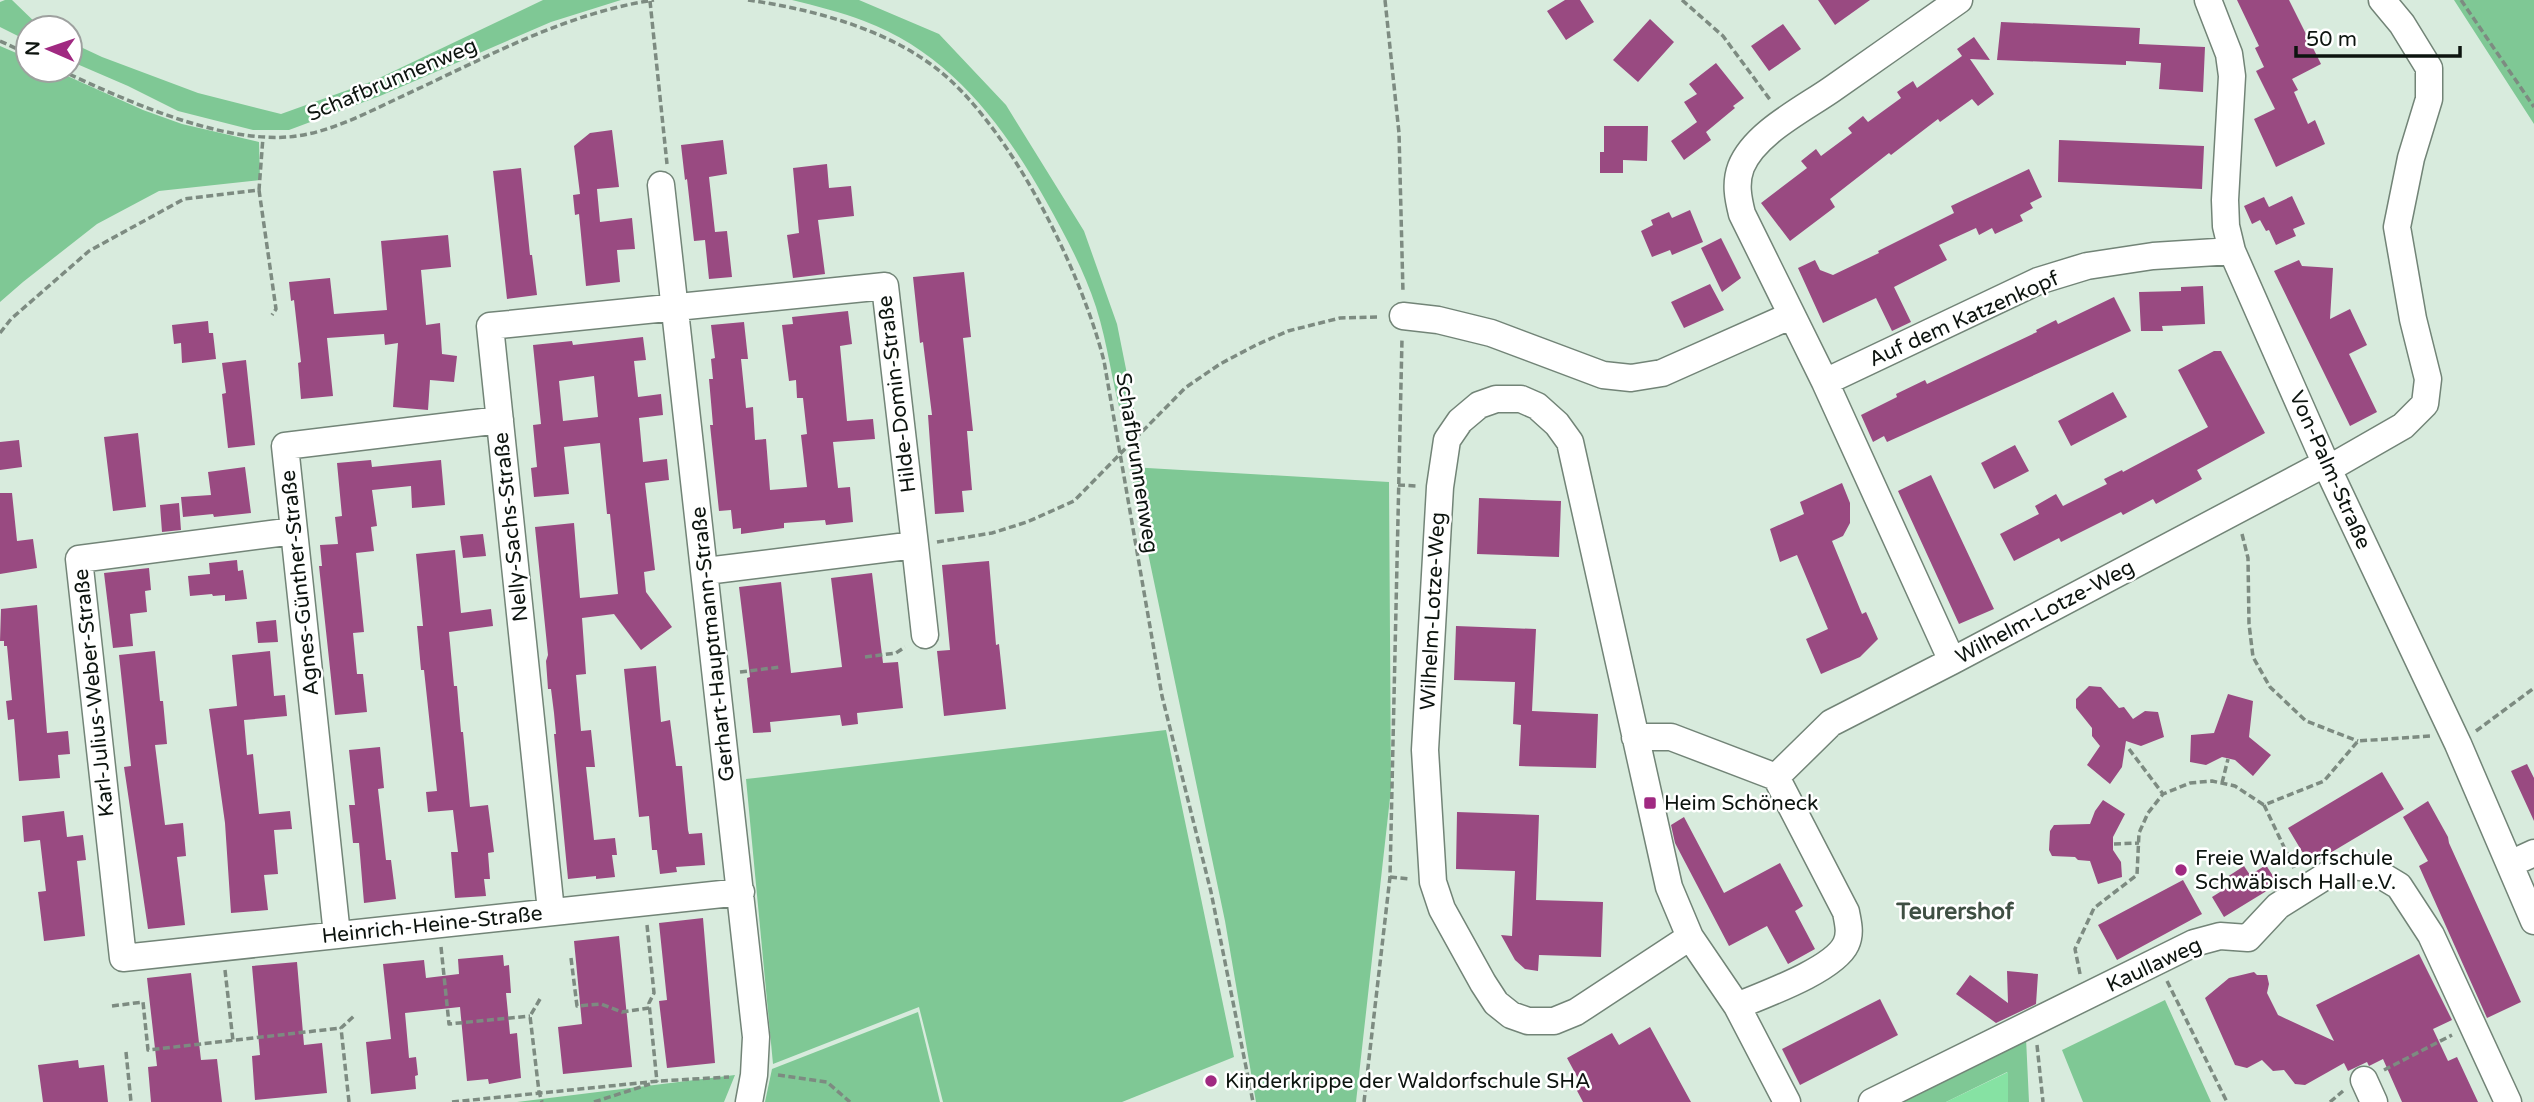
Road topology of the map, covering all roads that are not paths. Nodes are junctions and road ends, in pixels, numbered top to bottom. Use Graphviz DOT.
graph roads {
  1 [pos="1959,0"];
  2 [pos="2208,0"];
  3 [pos="2382,0"];
  4 [pos="661,186"];
  5 [pos="2232,251"];
  6 [pos="675,307"];
  7 [pos="1403,316"];
  8 [pos="1790,316"];
  9 [pos="1825,382"];
  10 [pos="500,420"];
  11 [pos="2327,466"];
  12 [pos="294,531"];
  13 [pos="915,545"];
  14 [pos="706,571"];
  15 [pos="925,635"];
  16 [pos="1952,662"];
  17 [pos="1635,737"];
  18 [pos="1776,777"];
  19 [pos="2534,853"];
  20 [pos="2510,864"];
  21 [pos="741,892"];
  22 [pos="551,911"];
  23 [pos="2534,921"];
  24 [pos="337,935"];
  25 [pos="1690,937"];
  26 [pos="123,958"];
  27 [pos="1737,1006"];
  28 [pos="749,1102"];
  29 [pos="1787,1102"];
  30 [pos="1872,1102"];
  31 [pos="2508,1102"];
  1 -- 8 [label="street"];
  2 -- 5 [label="street, Von-Palm-Straße"];
  3 -- 11 [label="street, Wilhelm-Lotze-Weg"];
  4 -- 6 [label="street, Gerhart-Hauptmann-Straße"];
  5 -- 9 [label="street, Auf dem Katzenkopf"];
  5 -- 11 [label="street, Von-Palm-Straße"];
  6 -- 10 [label="street, Nelly-Sachs-Straße"];
  6 -- 13 [label="street, Hilde-Domin-Straße"];
  6 -- 14 [label="street, Gerhart-Hauptmann-Straße"];
  7 -- 8 [label="street"];
  8 -- 9 [label="street"];
  9 -- 16 [label="street"];
  10 -- 12 [label="street, Agnes-Günther-Straße"];
  10 -- 22 [label="street, Nelly-Sachs-Straße"];
  11 -- 16 [label="street, Wilhelm-Lotze-Weg"];
  11 -- 20 [label="street, Von-Palm-Straße"];
  12 -- 24 [label="street, Agnes-Günther-Straße"];
  12 -- 26 [label="street, Karl-Julius-Weber-Straße"];
  13 -- 14 [label="street"];
  13 -- 15 [label="street, Hilde-Domin-Straße"];
  14 -- 21 [label="street, Gerhart-Hauptmann-Straße"];
  16 -- 18 [label="street, Wilhelm-Lotze-Weg"];
  17 -- 18 [label="street"];
  17 -- 25 [label="street, Wilhelm-Lotze-Weg"];
  17 -- 25 [label="street, Wilhelm-Lotze-Weg"];
  18 -- 27 [label="street"];
  19 -- 20 [label="street"];
  20 -- 23 [label="street, Von-Palm-Straße"];
  21 -- 22 [label="street, Heinrich-Heine-Straße"];
  21 -- 28 [label="street, Gerhart-Hauptmann-Straße"];
  22 -- 24 [label="street, Heinrich-Heine-Straße"];
  24 -- 26 [label="street, Heinrich-Heine-Straße"];
  25 -- 27 [label="street, Wilhelm-Lotze-Weg"];
  27 -- 29 [label="street, Wilhelm-Lotze-Weg"];
  30 -- 31 [label="street, Kaullaweg"];
}
